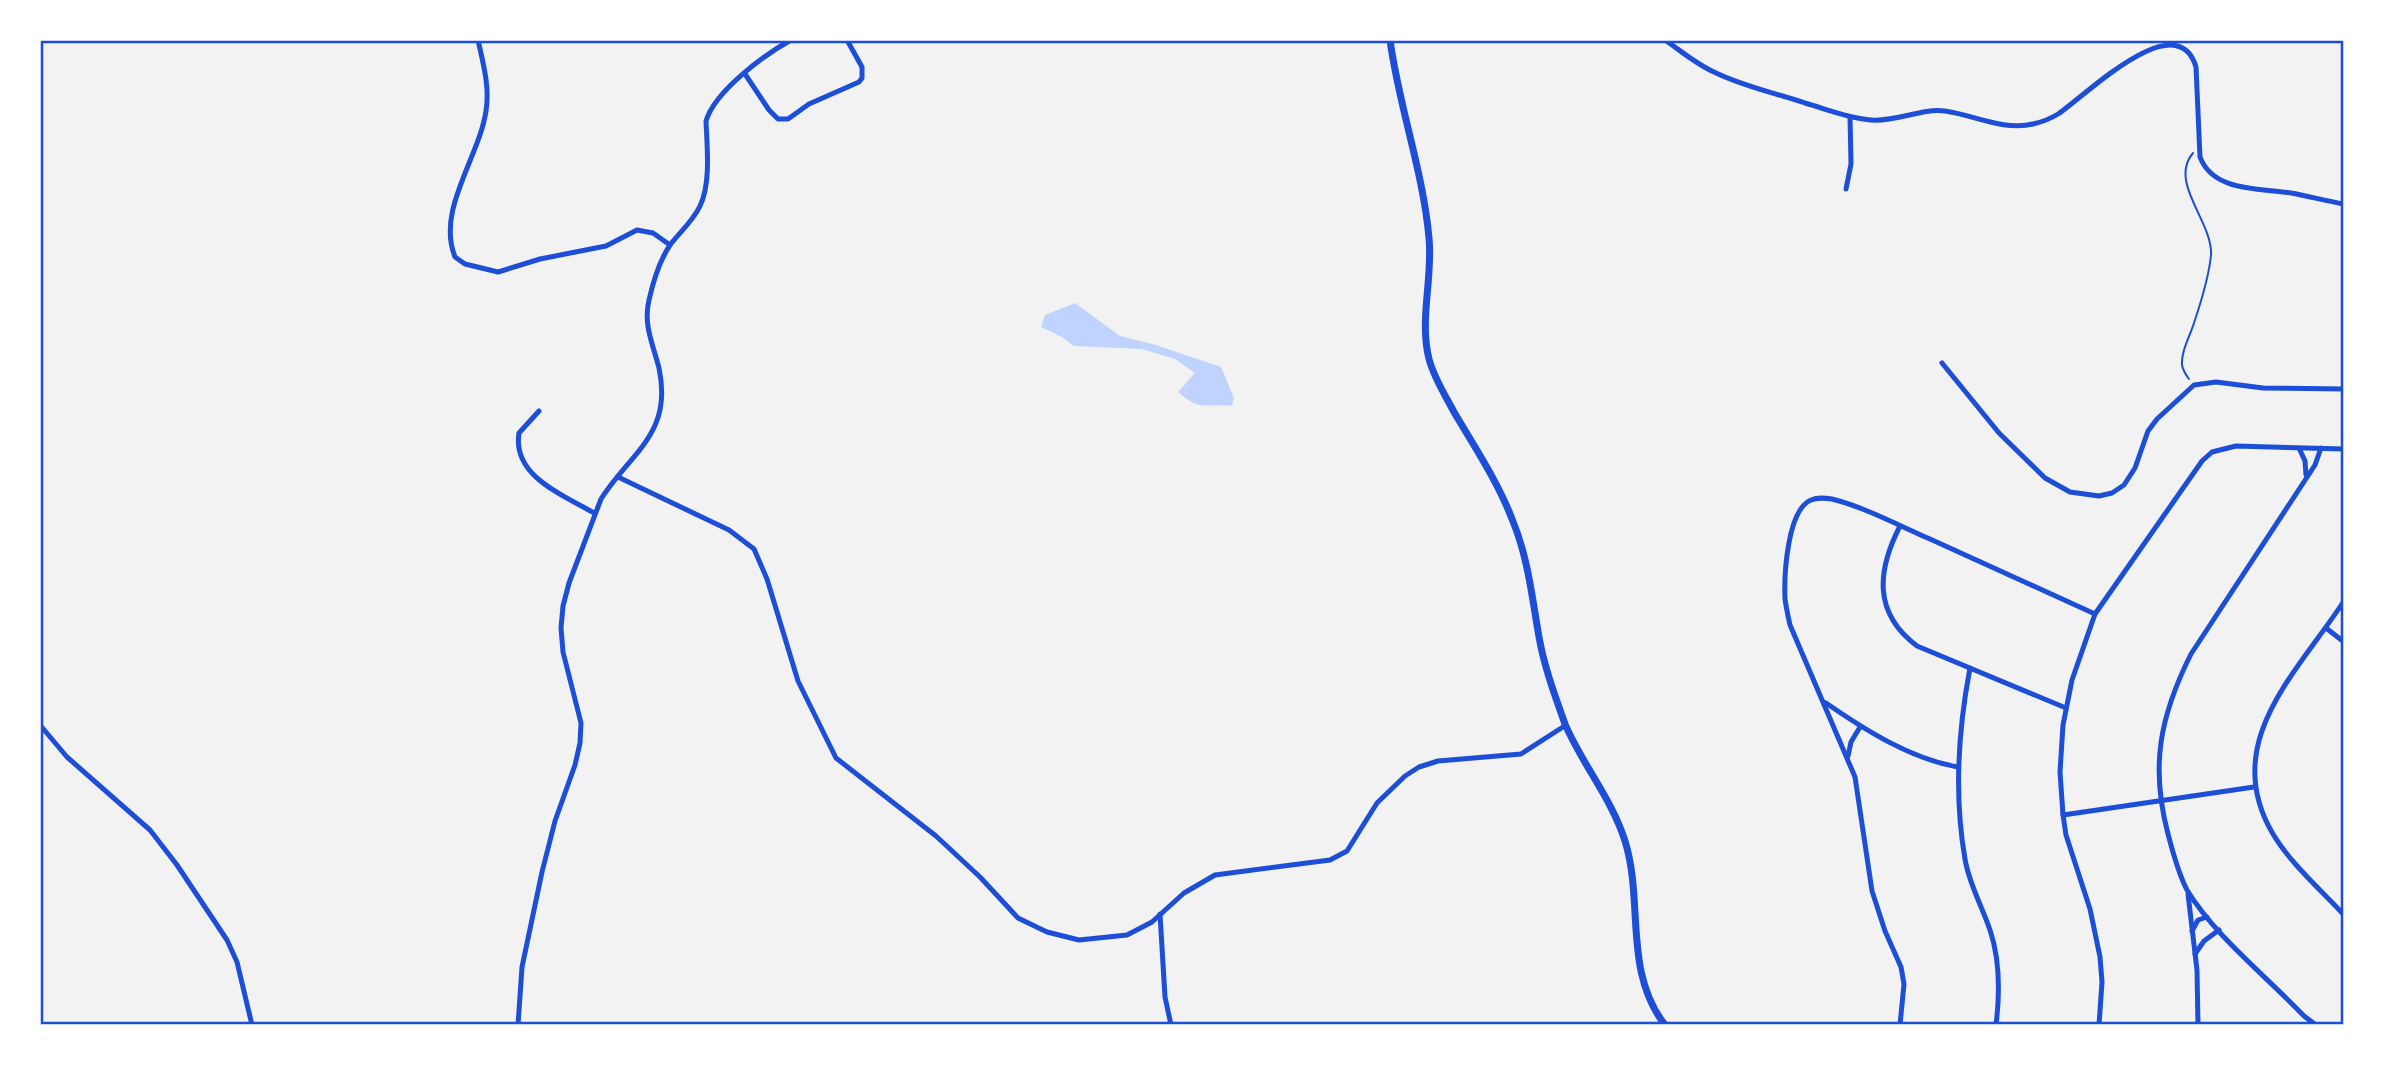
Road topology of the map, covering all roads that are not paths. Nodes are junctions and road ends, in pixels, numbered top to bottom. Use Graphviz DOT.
graph roads {
  1 [pos="478,40"];
  2 [pos="791,40"];
  3 [pos="847,40"];
  4 [pos="1390,40"];
  5 [pos="1665,40"];
  6 [pos="745,74"];
  7 [pos="1850,117"];
  8 [pos="1846,189"];
  9 [pos="2344,204"];
  10 [pos="670,245"];
  11 [pos="1942,363"];
  12 [pos="2344,389"];
  13 [pos="539,411"];
  14 [pos="2299,448"];
  15 [pos="2321,448"];
  16 [pos="2344,449"];
  17 [pos="2306,476"];
  18 [pos="618,477"];
  19 [pos="594,513"];
  20 [pos="1900,526"];
  21 [pos="2344,601"];
  22 [pos="2095,614"];
  23 [pos="2326,628"];
  24 [pos="2344,642"];
  25 [pos="1970,668"];
  26 [pos="1824,702"];
  27 [pos="2066,708"];
  28 [pos="1846,717"];
  29 [pos="40,725"];
  30 [pos="1566,725"];
  31 [pos="1835,727"];
  32 [pos="1860,727"];
  33 [pos="1848,757"];
  34 [pos="1958,766"];
  35 [pos="2254,787"];
  36 [pos="2159,800"];
  37 [pos="2063,815"];
  38 [pos="2188,890"];
  39 [pos="1160,914"];
  40 [pos="2344,915"];
  41 [pos="2207,916"];
  42 [pos="2219,930"];
  43 [pos="2192,931"];
  44 [pos="2195,954"];
  45 [pos="2304,1016"];
  46 [pos="2300,1024"];
  47 [pos="252,1025"];
  48 [pos="518,1025"];
  49 [pos="1171,1025"];
  50 [pos="1665,1025"];
  51 [pos="1900,1025"];
  52 [pos="1996,1025"];
  53 [pos="2099,1025"];
  54 [pos="2198,1025"];
  55 [pos="2316,1025"];
  1 -- 10 [label="street"];
  2 -- 6 [label="street"];
  3 -- 6 [label="street"];
  4 -- 30 [label="street"];
  5 -- 7 [label="street"];
  6 -- 10 [label="street"];
  7 -- 8 [label="street"];
  7 -- 9 [label="street"];
  10 -- 18 [label="street"];
  11 -- 12 [label="street"];
  13 -- 19 [label="street"];
  14 -- 15 [label="street"];
  14 -- 17 [label="street"];
  14 -- 22 [label="street"];
  15 -- 16 [label="street"];
  15 -- 17 [label="street"];
  17 -- 36 [label="street"];
  18 -- 19 [label="street"];
  18 -- 39 [label="street"];
  19 -- 48 [label="street"];
  20 -- 22 [label="street"];
  20 -- 25 [label="street"];
  20 -- 26 [label="street"];
  21 -- 23 [label="street"];
  22 -- 27 [label="street"];
  23 -- 24 [label="street"];
  23 -- 35 [label="street"];
  25 -- 27 [label="street"];
  25 -- 34 [label="street"];
  26 -- 28 [label="street"];
  26 -- 31 [label="street"];
  27 -- 37 [label="street"];
  28 -- 31 [label="street"];
  28 -- 32 [label="street"];
  29 -- 47 [label="street"];
  30 -- 39 [label="street"];
  30 -- 50 [label="street"];
  31 -- 33 [label="street"];
  32 -- 33 [label="street"];
  32 -- 34 [label="street"];
  33 -- 51 [label="street"];
  34 -- 52 [label="street"];
  35 -- 36 [label="street"];
  35 -- 40 [label="street"];
  36 -- 37 [label="street"];
  36 -- 38 [label="street"];
  37 -- 53 [label="street"];
  38 -- 41 [label="street"];
  38 -- 43 [label="street"];
  39 -- 49 [label="street"];
  41 -- 42 [label="street"];
  41 -- 43 [label="street"];
  42 -- 44 [label="street"];
  42 -- 45 [label="street"];
  43 -- 44 [label="street"];
  44 -- 54 [label="street"];
  45 -- 46 [label="street"];
  45 -- 55 [label="street"];
}
